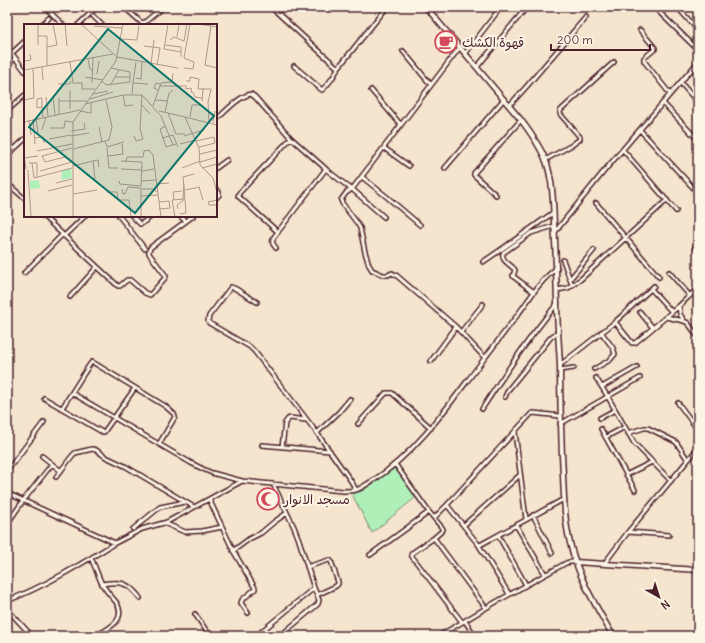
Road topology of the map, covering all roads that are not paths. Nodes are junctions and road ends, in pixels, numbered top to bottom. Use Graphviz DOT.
graph roads {
  1 [pos="45,7"];
  2 [pos="97,7"];
  3 [pos="124,7"];
  4 [pos="163,7"];
  5 [pos="271,7"];
  6 [pos="387,7"];
  7 [pos="426,7"];
  8 [pos="501,7"];
  9 [pos="527,7"];
  10 [pos="654,7"];
  11 [pos="677,7"];
  12 [pos="93,16"];
  13 [pos="586,17"];
  14 [pos="49,18"];
  15 [pos="42,24"];
  16 [pos="62,24"];
  17 [pos="79,24"];
  18 [pos="101,24"];
  19 [pos="640,30"];
  20 [pos="698,30"];
  21 [pos="24,42"];
  22 [pos="7,47"];
  23 [pos="460,47"];
  24 [pos="698,50"];
  25 [pos="403,51"];
  26 [pos="12,53"];
  27 [pos="465,54"];
  28 [pos="15,58"];
  29 [pos="614,62"];
  30 [pos="698,62"];
  31 [pos="7,64"];
  32 [pos="294,66"];
  33 [pos="477,67"];
  34 [pos="338,68"];
  35 [pos="24,70"];
  36 [pos="681,83"];
  37 [pos="431,85"];
  38 [pos="371,90"];
  39 [pos="670,94"];
  40 [pos="24,96"];
  41 [pos="504,99"];
  42 [pos="698,102"];
  43 [pos="663,103"];
  44 [pos="510,106"];
  45 [pos="7,111"];
  46 [pos="217,119"];
  47 [pos="521,120"];
  48 [pos="401,126"];
  49 [pos="640,130"];
  50 [pos="291,138"];
  51 [pos="24,140"];
  52 [pos="698,140"];
  53 [pos="384,148"];
  54 [pos="623,150"];
  55 [pos="7,153"];
  56 [pos="226,160"];
  57 [pos="545,160"];
  58 [pos="409,166"];
  59 [pos="217,167"];
  60 [pos="446,168"];
  61 [pos="326,169"];
  62 [pos="362,178"];
  63 [pos="8,185"];
  64 [pos="352,189"];
  65 [pos="698,193"];
  66 [pos="496,195"];
  67 [pos="24,196"];
  68 [pos="667,200"];
  69 [pos="596,203"];
  70 [pos="676,211"];
  71 [pos="554,212"];
  72 [pos="44,217"];
  73 [pos="84,217"];
  74 [pos="120,217"];
  75 [pos="133,217"];
  76 [pos="151,217"];
  77 [pos="181,217"];
  78 [pos="192,217"];
  79 [pos="384,217"];
  80 [pos="186,221"];
  81 [pos="420,225"];
  82 [pos="554,226"];
  83 [pos="278,232"];
  84 [pos="555,232"];
  85 [pos="63,235"];
  86 [pos="626,238"];
  87 [pos="695,246"];
  88 [pos="276,248"];
  89 [pos="145,249"];
  90 [pos="594,250"];
  91 [pos="698,250"];
  92 [pos="564,260"];
  93 [pos="483,262"];
  94 [pos="97,267"];
  95 [pos="557,268"];
  96 [pos="669,272"];
  97 [pos="24,273"];
  98 [pos="659,277"];
  99 [pos="570,279"];
  100 [pos="572,286"];
  101 [pos="698,288"];
  102 [pos="557,290"];
  103 [pos="534,292"];
  104 [pos="690,296"];
  105 [pos="70,297"];
  106 [pos="257,302"];
  107 [pos="483,304"];
  108 [pos="557,304"];
  109 [pos="679,306"];
  110 [pos="640,312"];
  111 [pos="672,312"];
  112 [pos="666,317"];
  113 [pos="684,321"];
  114 [pos="615,322"];
  115 [pos="456,327"];
  116 [pos="653,328"];
  117 [pos="461,332"];
  118 [pos="558,332"];
  119 [pos="602,332"];
  120 [pos="698,337"];
  121 [pos="485,358"];
  122 [pos="431,361"];
  123 [pos="560,367"];
  124 [pos="637,367"];
  125 [pos="574,368"];
  126 [pos="594,369"];
  127 [pos="596,378"];
  128 [pos="640,378"];
  129 [pos="602,387"];
  130 [pos="135,388"];
  131 [pos="72,393"];
  132 [pos="505,397"];
  133 [pos="608,397"];
  134 [pos="44,398"];
  135 [pos="350,399"];
  136 [pos="678,403"];
  137 [pos="62,408"];
  138 [pos="482,410"];
  139 [pos="615,410"];
  140 [pos="560,416"];
  141 [pos="114,418"];
  142 [pos="600,418"];
  143 [pos="306,420"];
  144 [pos="44,422"];
  145 [pos="358,424"];
  146 [pos="560,424"];
  147 [pos="625,427"];
  148 [pos="431,428"];
  149 [pos="601,429"];
  150 [pos="698,430"];
  151 [pos="515,431"];
  152 [pos="628,433"];
  153 [pos="316,434"];
  154 [pos="606,437"];
  155 [pos="159,444"];
  156 [pos="262,445"];
  157 [pos="282,447"];
  158 [pos="698,448"];
  159 [pos="330,452"];
  160 [pos="42,456"];
  161 [pos="688,460"];
  162 [pos="652,462"];
  163 [pos="52,464"];
  164 [pos="395,464"];
  165 [pos="7,471"];
  166 [pos="61,471"];
  167 [pos="520,475"];
  168 [pos="626,475"];
  169 [pos="56,478"];
  170 [pos="242,481"];
  171 [pos="671,481"];
  172 [pos="272,484"];
  173 [pos="356,490"];
  174 [pos="635,490"];
  175 [pos="7,493"];
  176 [pos="209,499"];
  177 [pos="564,499"];
  178 [pos="23,501"];
  179 [pos="185,502"];
  180 [pos="447,505"];
  181 [pos="194,507"];
  182 [pos="429,512"];
  183 [pos="288,513"];
  184 [pos="533,515"];
  185 [pos="434,518"];
  186 [pos="526,519"];
  187 [pos="163,523"];
  188 [pos="7,524"];
  189 [pos="516,525"];
  190 [pos="464,526"];
  191 [pos="222,527"];
  192 [pos="133,529"];
  193 [pos="628,532"];
  194 [pos="498,535"];
  195 [pos="669,536"];
  196 [pos="434,538"];
  197 [pos="114,543"];
  198 [pos="478,544"];
  199 [pos="233,551"];
  200 [pos="552,553"];
  201 [pos="370,555"];
  202 [pos="92,558"];
  203 [pos="575,562"];
  204 [pos="604,564"];
  205 [pos="307,567"];
  206 [pos="698,570"];
  207 [pos="545,574"];
  208 [pos="102,584"];
  209 [pos="526,585"];
  210 [pos="314,588"];
  211 [pos="509,594"];
  212 [pos="317,595"];
  213 [pos="140,598"];
  214 [pos="7,601"];
  215 [pos="486,608"];
  216 [pos="7,609"];
  217 [pos="248,613"];
  218 [pos="195,614"];
  219 [pos="464,621"];
  220 [pos="32,636"];
  221 [pos="95,636"];
  222 [pos="210,636"];
  223 [pos="256,636"];
  224 [pos="280,636"];
  225 [pos="439,636"];
  226 [pos="475,636"];
  227 [pos="613,636"];
  1 -- 16 [label="street"];
  2 -- 17 [label="street"];
  3 -- 4 [label="street"];
  5 -- 34 [label="street"];
  6 -- 34 [label="street"];
  7 -- 23 [label="main road"];
  8 -- 27 [label="street"];
  9 -- 33 [label="street"];
  10 -- 24 [label="street"];
  11 -- 20 [label="street"];
  12 -- 18 [label="street"];
  13 -- 44 [label="street"];
  14 -- 15 [label="street"];
  19 -- 39 [label="street"];
  21 -- 26 [label="street"];
  22 -- 26 [label="street"];
  23 -- 27 [label="main road"];
  23 -- 37 [label="street"];
  25 -- 37 [label="street"];
  26 -- 28 [label="street"];
  27 -- 33 [label="main road"];
  28 -- 31 [label="street"];
  28 -- 35 [label="street"];
  29 -- 57 [label="street"];
  30 -- 36 [label="street"];
  32 -- 34 [label="street"];
  33 -- 41 [label="main road"];
  36 -- 39 [label="street"];
  36 -- 42 [label="street"];
  37 -- 48 [label="street"];
  38 -- 48 [label="street"];
  39 -- 43 [label="street"];
  40 -- 45 [label="street"];
  41 -- 44 [label="main road"];
  41 -- 60 [label="street"];
  43 -- 49 [label="street"];
  43 -- 52 [label="street"];
  44 -- 47 [label="main road"];
  46 -- 50 [label="street"];
  47 -- 57 [label="main road"];
  47 -- 66 [label="street"];
  48 -- 53 [label="street"];
  49 -- 54 [label="street"];
  49 -- 65 [label="street"];
  50 -- 61 [label="street"];
  50 -- 83 [label="street"];
  51 -- 55 [label="street"];
  53 -- 58 [label="street"];
  53 -- 62 [label="street"];
  54 -- 68 [label="street"];
  54 -- 84 [label="street"];
  56 -- 59 [label="street"];
  57 -- 71 [label="main road"];
  61 -- 64 [label="street"];
  61 -- 83 [label="street"];
  62 -- 64 [label="street"];
  62 -- 81 [label="street"];
  63 -- 67 [label="street"];
  64 -- 79 [label="street"];
  64 -- 115 [label="street"];
  68 -- 70 [label="street"];
  68 -- 86 [label="street"];
  69 -- 86 [label="street"];
  71 -- 82 [label="main road"];
  71 -- 93 [label="street"];
  72 -- 85 [label="street"];
  73 -- 85 [label="street"];
  74 -- 89 [label="street"];
  75 -- 76 [label="street"];
  77 -- 80 [label="street"];
  78 -- 80 [label="street"];
  80 -- 94 [label="street"];
  82 -- 84 [label="main road"];
  82 -- 103 [label="street"];
  83 -- 88 [label="street"];
  84 -- 95 [label="main road"];
  85 -- 94 [label="street"];
  85 -- 97 [label="street"];
  86 -- 98 [label="street"];
  86 -- 100 [label="street"];
  87 -- 91 [label="street"];
  90 -- 99 [label="street"];
  92 -- 99 [label="street"];
  94 -- 105 [label="street"];
  95 -- 102 [label="main road"];
  95 -- 103 [label="street"];
  96 -- 104 [label="street"];
  99 -- 100 [label="street"];
  100 -- 102 [label="street"];
  101 -- 104 [label="street"];
  102 -- 108 [label="main road"];
  103 -- 121 [label="street"];
  104 -- 109 [label="street"];
  106 -- 143 [label="street"];
  107 -- 117 [label="street"];
  108 -- 118 [label="main road"];
  108 -- 138 [label="street"];
  109 -- 111 [label="street"];
  109 -- 113 [label="street"];
  110 -- 116 [label="street"];
  111 -- 112 [label="street"];
  111 -- 114 [label="street"];
  112 -- 113 [label="street"];
  112 -- 116 [label="street"];
  113 -- 120 [label="street"];
  114 -- 116 [label="street"];
  114 -- 119 [label="street"];
  115 -- 117 [label="street"];
  115 -- 122 [label="street"];
  117 -- 121 [label="street"];
  118 -- 123 [label="main road"];
  118 -- 132 [label="street"];
  119 -- 123 [label="street"];
  119 -- 126 [label="street"];
  121 -- 148 [label="street"];
  123 -- 125 [label="street"];
  123 -- 140 [label="main road"];
  124 -- 129 [label="street"];
  127 -- 129 [label="street"];
  128 -- 133 [label="street"];
  129 -- 133 [label="street"];
  130 -- 131 [label="street"];
  130 -- 141 [label="street"];
  130 -- 155 [label="street"];
  131 -- 137 [label="street"];
  131 -- 141 [label="street"];
  133 -- 139 [label="street"];
  133 -- 146 [label="street"];
  134 -- 137 [label="street"];
  135 -- 153 [label="street"];
  136 -- 150 [label="street"];
  137 -- 141 [label="street"];
  139 -- 142 [label="street"];
  139 -- 147 [label="street"];
  140 -- 146 [label="main road"];
  140 -- 151 [label="street"];
  141 -- 155 [label="street"];
  143 -- 153 [label="street"];
  143 -- 157 [label="street"];
  144 -- 165 [label="street"];
  145 -- 148 [label="street"];
  146 -- 177 [label="main road"];
  147 -- 152 [label="street"];
  147 -- 154 [label="street"];
  148 -- 164 [label="street"];
  149 -- 154 [label="street"];
  151 -- 167 [label="street"];
  151 -- 180 [label="street"];
  152 -- 161 [label="street"];
  152 -- 162 [label="street"];
  153 -- 159 [label="street"];
  154 -- 168 [label="street"];
  155 -- 170 [label="street"];
  156 -- 157 [label="street"];
  157 -- 159 [label="street"];
  158 -- 161 [label="street"];
  159 -- 173 [label="street"];
  160 -- 163 [label="street"];
  161 -- 171 [label="street"];
  162 -- 168 [label="street"];
  162 -- 171 [label="street"];
  163 -- 166 [label="street"];
  163 -- 178 [label="street"];
  164 -- 173 [label="street"];
  164 -- 182 [label="street"];
  166 -- 169 [label="street"];
  166 -- 179 [label="street"];
  167 -- 186 [label="street"];
  167 -- 190 [label="street"];
  168 -- 174 [label="street"];
  170 -- 172 [label="street"];
  170 -- 176 [label="street"];
  171 -- 193 [label="street"];
  172 -- 173 [label="street"];
  172 -- 183 [label="street"];
  175 -- 178 [label="street"];
  176 -- 181 [label="street"];
  176 -- 191 [label="street"];
  177 -- 184 [label="street"];
  177 -- 203 [label="main road"];
  178 -- 188 [label="street"];
  178 -- 197 [label="street"];
  179 -- 181 [label="street"];
  179 -- 192 [label="street"];
  180 -- 185 [label="street"];
  180 -- 190 [label="street"];
  181 -- 187 [label="street"];
  182 -- 185 [label="street"];
  182 -- 201 [label="street"];
  183 -- 199 [label="street"];
  183 -- 205 [label="street"];
  184 -- 186 [label="street"];
  184 -- 200 [label="street"];
  185 -- 196 [label="street"];
  186 -- 189 [label="street"];
  187 -- 191 [label="street"];
  187 -- 197 [label="street"];
  189 -- 194 [label="street"];
  189 -- 207 [label="street"];
  190 -- 198 [label="street"];
  191 -- 199 [label="street"];
  193 -- 195 [label="street"];
  193 -- 204 [label="street"];
  194 -- 198 [label="street"];
  194 -- 209 [label="street"];
  196 -- 215 [label="street"];
  196 -- 219 [label="street"];
  197 -- 202 [label="street"];
  198 -- 211 [label="street"];
  199 -- 217 [label="street"];
  202 -- 208 [label="street"];
  202 -- 214 [label="street"];
  203 -- 204 [label="main road"];
  203 -- 207 [label="street"];
  203 -- 227 [label="main road"];
  204 -- 206 [label="main road"];
  205 -- 210 [label="street"];
  205 -- 212 [label="street"];
  207 -- 209 [label="street"];
  208 -- 213 [label="street"];
  208 -- 221 [label="street"];
  209 -- 211 [label="street"];
  210 -- 212 [label="street"];
  210 -- 223 [label="street"];
  211 -- 215 [label="street"];
  212 -- 224 [label="street"];
  215 -- 219 [label="street"];
  216 -- 220 [label="street"];
  218 -- 222 [label="street"];
  219 -- 225 [label="street"];
  219 -- 226 [label="street"];
}
